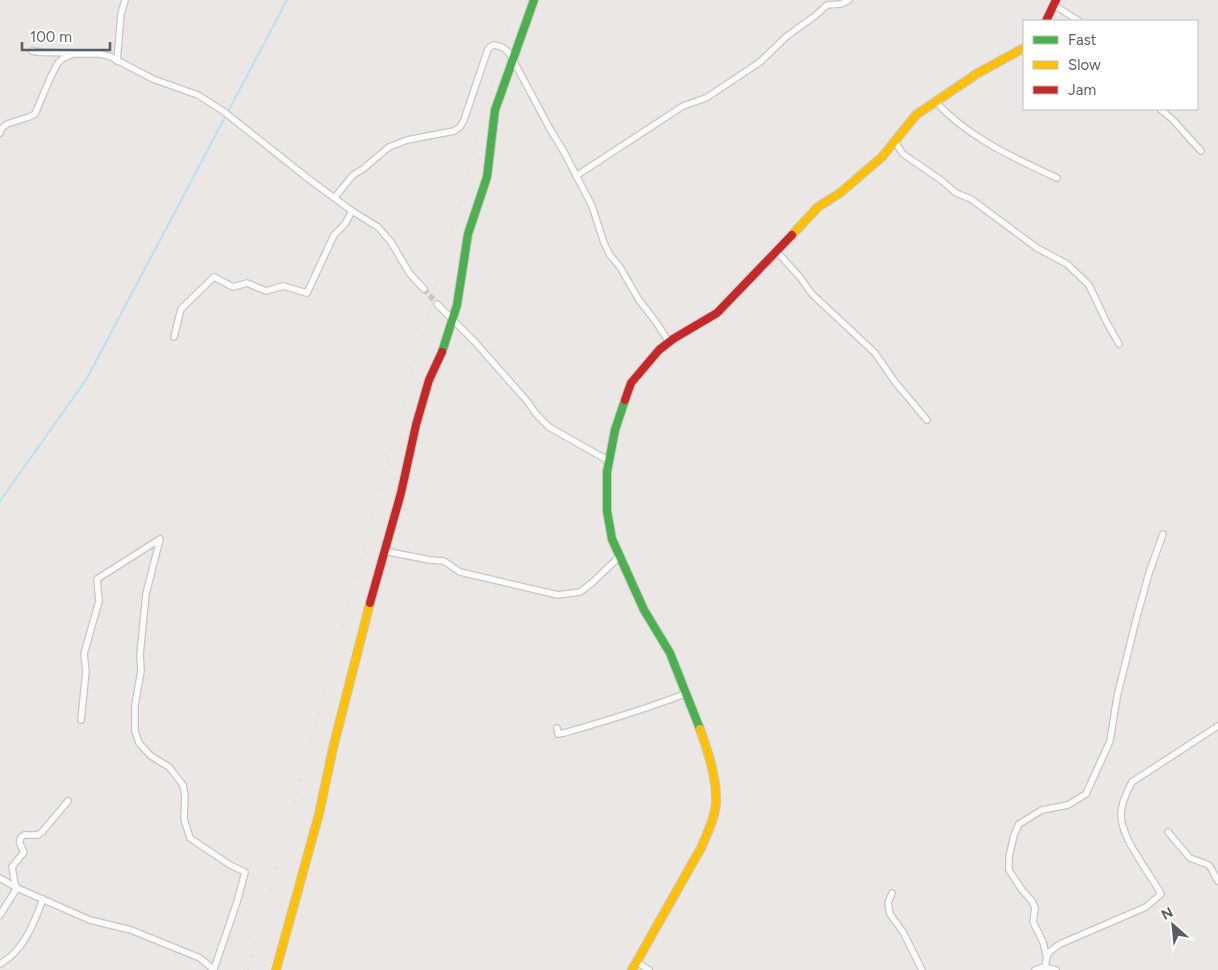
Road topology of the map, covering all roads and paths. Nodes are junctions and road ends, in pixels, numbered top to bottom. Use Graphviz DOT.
graph roads {
  1 [pos="125,0"];
  2 [pos="534,0"];
  3 [pos="849,0"];
  4 [pos="1055,3"];
  5 [pos="1046,20"];
  6 [pos="1078,20"];
  7 [pos="1023,49"];
  8 [pos="32,51"];
  9 [pos="73,54"];
  10 [pos="512,58"];
  11 [pos="116,61"];
  12 [pos="935,101"];
  13 [pos="1161,110"];
  14 [pos="0,130"];
  15 [pos="895,142"];
  16 [pos="1201,151"];
  17 [pos="576,176"];
  18 [pos="1057,178"];
  19 [pos="335,197"];
  20 [pos="352,211"];
  21 [pos="777,252"];
  22 [pos="424,289"];
  23 [pos="437,304"];
  24 [pos="453,320"];
  25 [pos="174,337"];
  26 [pos="669,342"];
  27 [pos="1119,344"];
  28 [pos="927,420"];
  29 [pos="609,461"];
  30 [pos="1163,534"];
  31 [pos="384,551"];
  32 [pos="620,556"];
  33 [pos="687,693"];
  34 [pos="81,720"];
  35 [pos="1218,726"];
  36 [pos="557,728"];
  37 [pos="68,801"];
  38 [pos="1168,832"];
  39 [pos="0,878"];
  40 [pos="1218,881"];
  41 [pos="17,888"];
  42 [pos="892,893"];
  43 [pos="43,899"];
  44 [pos="0,915"];
  45 [pos="1046,955"];
  46 [pos="637,962"];
  47 [pos="0,964"];
  48 [pos="1045,966"];
  49 [pos="214,969"];
  50 [pos="276,970"];
  51 [pos="632,970"];
  52 [pos="649,970"];
  53 [pos="922,970"];
  54 [pos="1035,970"];
  55 [pos="1056,970"];
  1 -- 11 [label="street"];
  2 -- 10 [label="street"];
  3 -- 17 [label="street"];
  4 -- 5 [label="street"];
  4 -- 6 [label="street"];
  7 -- 12 [label="street"];
  8 -- 9 [label="street"];
  9 -- 11 [label="street"];
  9 -- 14 [label="street"];
  10 -- 17 [label="street"];
  10 -- 19 [label="street"];
  10 -- 24 [label="street"];
  11 -- 19 [label="street"];
  12 -- 15 [label="street"];
  12 -- 18 [label="street"];
  13 -- 16 [label="street"];
  15 -- 21 [label="street"];
  15 -- 27 [label="street"];
  17 -- 26 [label="street"];
  19 -- 20 [label="street"];
  20 -- 22 [label="street"];
  20 -- 25 [label="street"];
  21 -- 26 [label="street"];
  21 -- 28 [label="street"];
  23 -- 24 [label="street"];
  24 -- 29 [label="street"];
  24 -- 31 [label="street"];
  26 -- 29 [label="street"];
  29 -- 32 [label="street"];
  30 -- 45 [label="street"];
  31 -- 32 [label="street"];
  31 -- 50 [label="street"];
  32 -- 33 [label="street"];
  33 -- 36 [label="street"];
  33 -- 46 [label="street"];
  34 -- 49 [label="street"];
  35 -- 45 [label="street"];
  37 -- 41 [label="street"];
  38 -- 40 [label="street"];
  39 -- 41 [label="street"];
  41 -- 43 [label="street"];
  41 -- 44 [label="street"];
  42 -- 53 [label="street"];
  43 -- 47 [label="street"];
  43 -- 49 [label="street"];
  45 -- 48 [label="street"];
  46 -- 51 [label="street"];
  46 -- 52 [label="street"];
  48 -- 54 [label="street"];
  48 -- 55 [label="street"];
}
